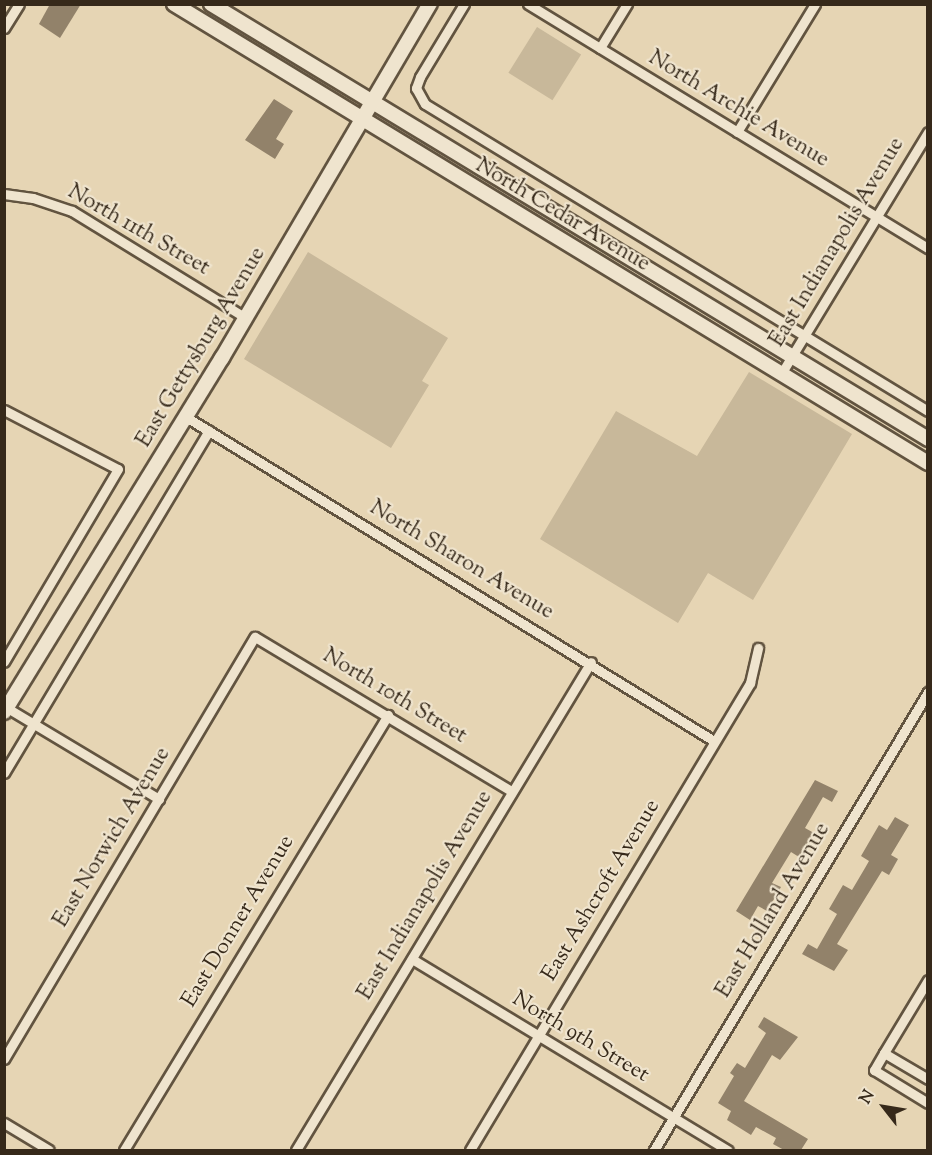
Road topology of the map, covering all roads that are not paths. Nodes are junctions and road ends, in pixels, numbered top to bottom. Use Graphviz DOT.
graph roads {
  1 [pos="19,4"];
  2 [pos="174,4"];
  3 [pos="211,4"];
  4 [pos="430,4"];
  5 [pos="464,4"];
  6 [pos="528,4"];
  7 [pos="627,4"];
  8 [pos="815,4"];
  9 [pos="4,28"];
  10 [pos="600,48"];
  11 [pos="372,102"];
  12 [pos="362,119"];
  13 [pos="737,132"];
  14 [pos="927,132"];
  15 [pos="4,194"];
  16 [pos="876,217"];
  17 [pos="534,224"];
  18 [pos="603,242"];
  19 [pos="927,248"];
  20 [pos="246,318"];
  21 [pos="804,336"];
  22 [pos="792,357"];
  23 [pos="782,374"];
  24 [pos="4,410"];
  25 [pos="927,411"];
  26 [pos="186,417"];
  27 [pos="209,431"];
  28 [pos="927,439"];
  29 [pos="927,463"];
  30 [pos="255,637"];
  31 [pos="759,648"];
  32 [pos="591,662"];
  33 [pos="4,663"];
  34 [pos="927,692"];
  35 [pos="5,708"];
  36 [pos="388,715"];
  37 [pos="34,723"];
  38 [pos="714,741"];
  39 [pos="4,773"];
  40 [pos="511,791"];
  41 [pos="159,799"];
  42 [pos="412,959"];
  43 [pos="927,980"];
  44 [pos="538,1035"];
  45 [pos="884,1053"];
  46 [pos="4,1059"];
  47 [pos="927,1079"];
  48 [pos="927,1103"];
  49 [pos="674,1117"];
  50 [pos="4,1123"];
  51 [pos="49,1150"];
  52 [pos="124,1150"];
  53 [pos="296,1150"];
  54 [pos="470,1150"];
  55 [pos="654,1150"];
  56 [pos="728,1150"];
  1 -- 9 [label="street"];
  2 -- 12 [label="main road, North Cedar Avenue"];
  3 -- 11 [label="main road, North Cedar Avenue"];
  4 -- 11 [label="main road, East Gettysburg Avenue"];
  5 -- 21 [label="street"];
  6 -- 10 [label="street, North Archie Avenue"];
  7 -- 10 [label="street"];
  8 -- 13 [label="street"];
  10 -- 13 [label="street, North Archie Avenue"];
  11 -- 12 [label="main road, East Gettysburg Avenue"];
  11 -- 18 [label="main road, North Cedar Avenue"];
  12 -- 17 [label="main road, North Cedar Avenue"];
  12 -- 20 [label="main road, East Gettysburg Avenue"];
  13 -- 16 [label="street, North Archie Avenue"];
  14 -- 16 [label="street, East Indianapolis Avenue"];
  15 -- 20 [label="street, North 11th Street"];
  16 -- 19 [label="street, North Archie Avenue"];
  16 -- 21 [label="street, East Indianapolis Avenue"];
  17 -- 18 [label="main road"];
  17 -- 23 [label="main road, North Cedar Avenue"];
  18 -- 22 [label="main road, North Cedar Avenue"];
  20 -- 26 [label="main road, East Gettysburg Avenue"];
  21 -- 22 [label="street, East Indianapolis Avenue"];
  21 -- 25 [label="street"];
  22 -- 23 [label="street, East Indianapolis Avenue"];
  22 -- 28 [label="main road, North Cedar Avenue"];
  23 -- 29 [label="main road, North Cedar Avenue"];
  24 -- 33 [label="street"];
  26 -- 27 [label="street, North Sharon Avenue"];
  26 -- 35 [label="main road, East Gettysburg Avenue"];
  27 -- 32 [label="street, North Sharon Avenue"];
  27 -- 37 [label="street"];
  30 -- 36 [label="street, North 10th Street"];
  30 -- 41 [label="street, East Norwich Avenue"];
  31 -- 38 [label="street, East Ashcroft Avenue"];
  32 -- 38 [label="street, North Sharon Avenue"];
  32 -- 40 [label="street, East Indianapolis Avenue"];
  34 -- 49 [label="street, East Holland Avenue"];
  35 -- 37 [label="street"];
  36 -- 40 [label="street, North 10th Street"];
  36 -- 52 [label="street, East Donner Avenue"];
  37 -- 39 [label="street"];
  37 -- 41 [label="street"];
  38 -- 44 [label="street, East Ashcroft Avenue"];
  40 -- 42 [label="street, East Indianapolis Avenue"];
  41 -- 46 [label="street, East Norwich Avenue"];
  42 -- 44 [label="street, North 9th Street"];
  42 -- 53 [label="street, East Indianapolis Avenue"];
  43 -- 45 [label="street"];
  44 -- 49 [label="street, North 9th Street"];
  44 -- 54 [label="street, East Ashcroft Avenue"];
  45 -- 47 [label="street"];
  45 -- 48 [label="street"];
  49 -- 55 [label="street, East Holland Avenue"];
  49 -- 56 [label="street, North 9th Street"];
  50 -- 51 [label="street"];
}
